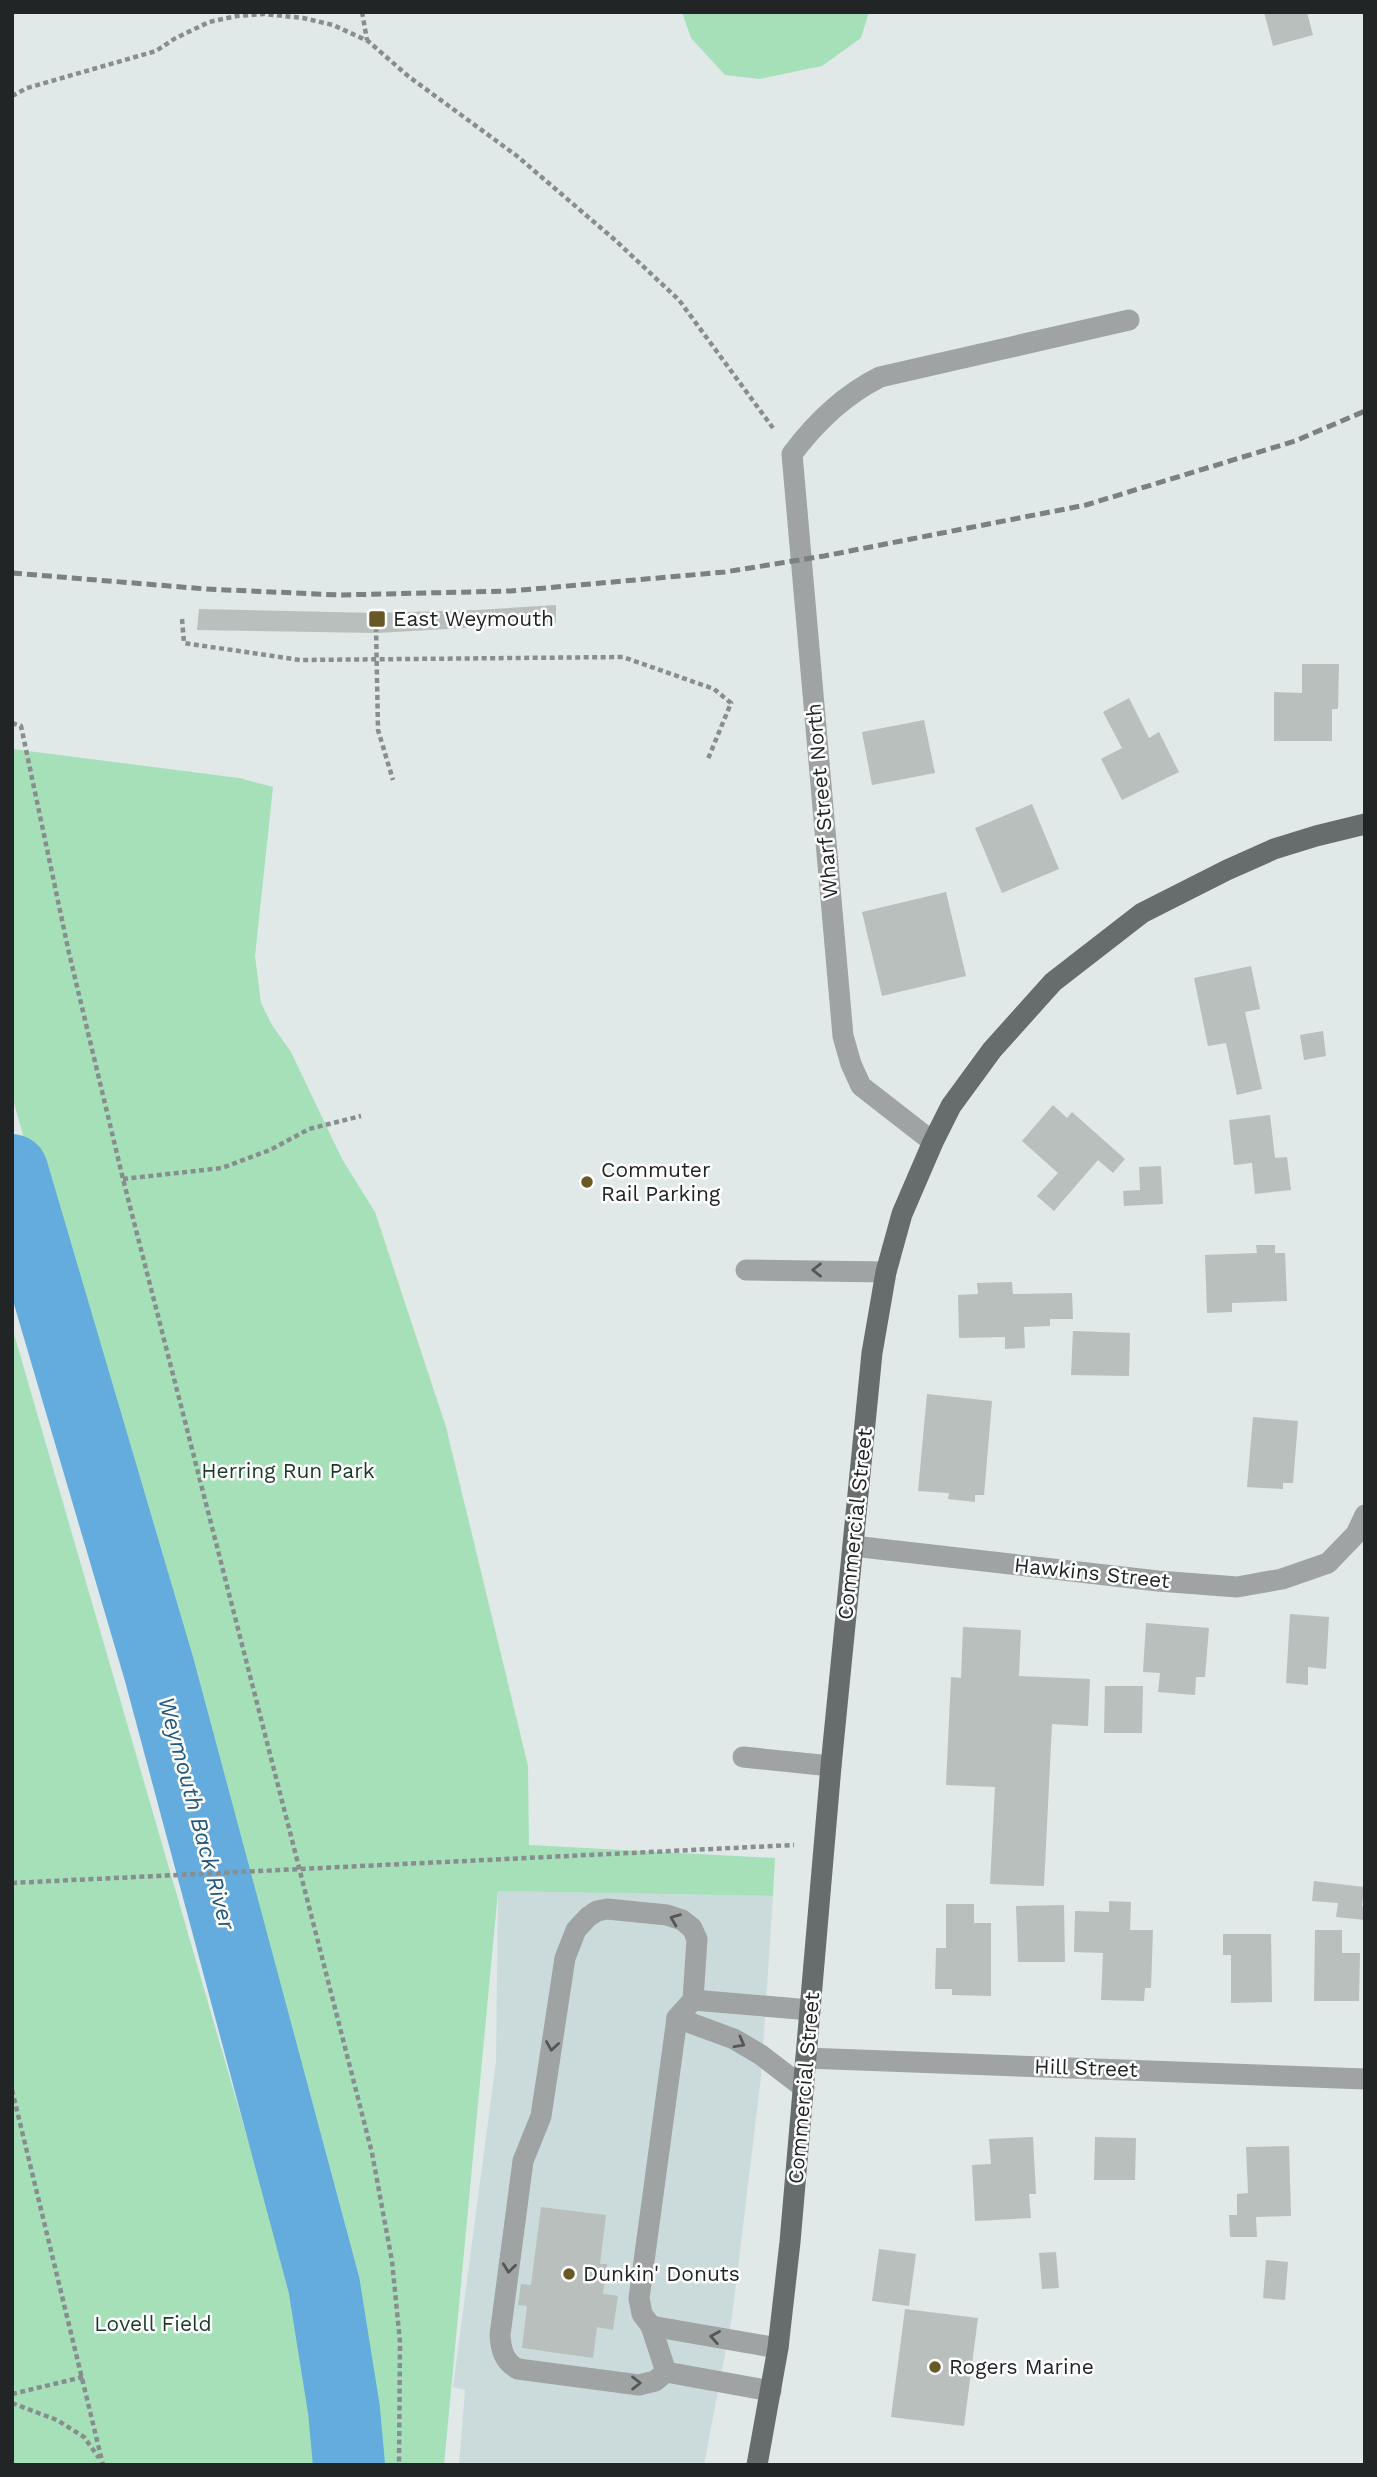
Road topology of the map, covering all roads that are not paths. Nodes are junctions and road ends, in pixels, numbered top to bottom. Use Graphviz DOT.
graph roads {
  1 [pos="1129,320"];
  2 [pos="1365,824"];
  3 [pos="933,1142"];
  4 [pos="746,1270"];
  5 [pos="886,1272"];
  6 [pos="1365,1515"];
  7 [pos="853,1546"];
  8 [pos="743,1758"];
  9 [pos="831,1766"];
  10 [pos="693,2000"];
  11 [pos="810,2010"];
  12 [pos="677,2018"];
  13 [pos="806,2058"];
  14 [pos="1365,2079"];
  15 [pos="804,2088"];
  16 [pos="651,2326"];
  17 [pos="778,2348"];
  18 [pos="666,2372"];
  19 [pos="771,2391"];
  20 [pos="757,2465"];
  1 -- 3 [label="street, Wharf Street North"];
  2 -- 3 [label="main road, Commercial Street"];
  3 -- 5 [label="main road, Commercial Street"];
  5 -- 4 [label="street, one-way"];
  5 -- 7 [label="main road, Commercial Street"];
  6 -- 7 [label="street, Hawkins Street"];
  7 -- 9 [label="main road, Commercial Street"];
  8 -- 9 [label="street"];
  9 -- 11 [label="main road, Commercial Street"];
  10 -- 11 [label="street"];
  10 -- 12 [label="street"];
  10 -- 18 [label="street, one-way"];
  11 -- 13 [label="main road, Commercial Street"];
  12 -- 15 [label="street, one-way"];
  12 -- 16 [label="street"];
  13 -- 14 [label="street, Hill Street"];
  13 -- 15 [label="main road, Commercial Street"];
  15 -- 17 [label="main road, Commercial Street"];
  17 -- 16 [label="street, one-way"];
  16 -- 18 [label="street"];
  17 -- 19 [label="main road, Commercial Street"];
  18 -- 19 [label="street"];
  19 -- 20 [label="main road, Commercial Street"];
}
